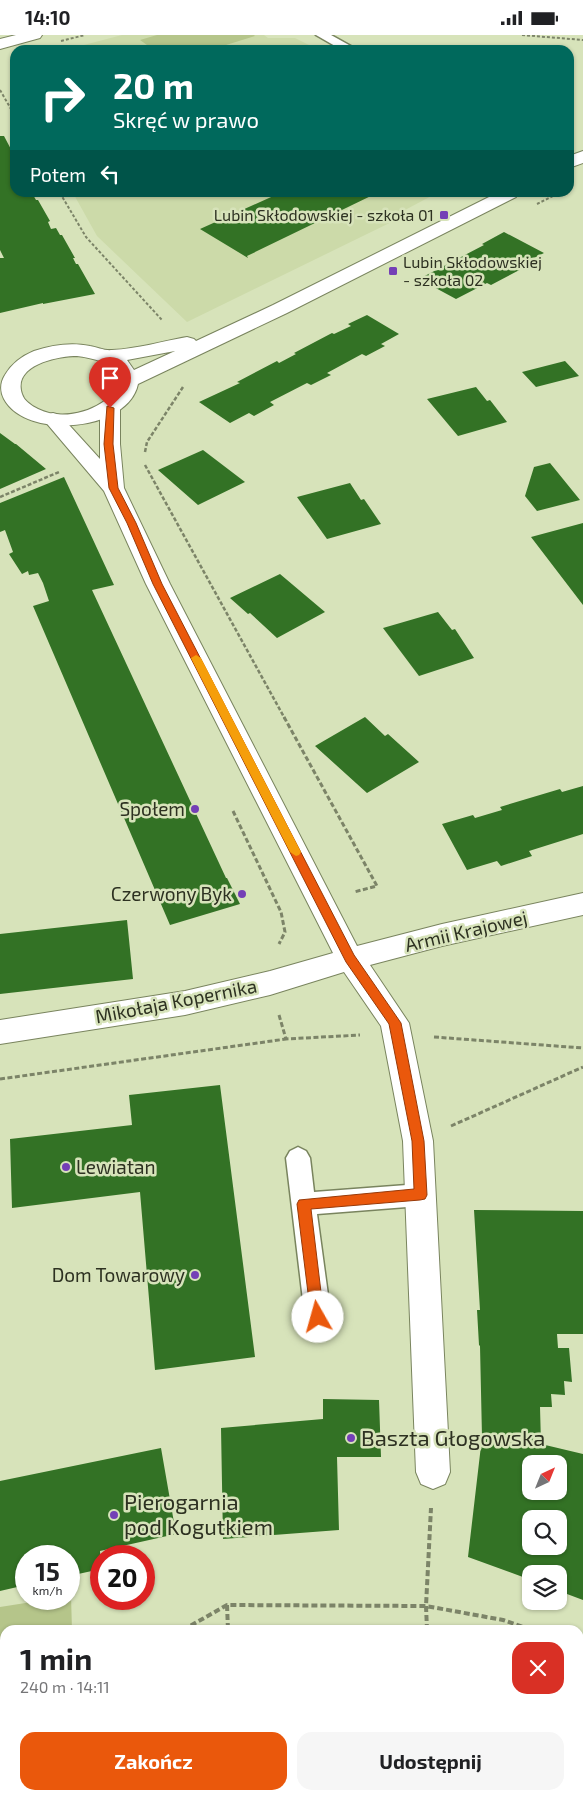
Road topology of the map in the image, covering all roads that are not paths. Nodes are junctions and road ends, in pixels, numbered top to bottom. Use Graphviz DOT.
graph roads {
  1 [pos="34,35"];
  2 [pos="322,35"];
  3 [pos="0,44"];
  4 [pos="342,45"];
  5 [pos="502,197"];
  6 [pos="222,336"];
  7 [pos="109,357"];
  8 [pos="0,361"];
  9 [pos="27,362"];
  10 [pos="128,381"];
  11 [pos="5,392"];
  12 [pos="110,408"];
  13 [pos="53,419"];
  14 [pos="113,488"];
  15 [pos="583,904"];
  16 [pos="350,959"];
  17 [pos="0,1032"];
  18 [pos="298,1158"];
  19 [pos="420,1195"];
  20 [pos="304,1204"];
  21 [pos="318,1317"];
  22 [pos="434,1472"];
  1 -- 3 [label="street"];
  2 -- 4 [label="lane"];
  5 -- 6 [label="street"];
  6 -- 7 [label="street"];
  6 -- 10 [label="street"];
  7 -- 9 [label="street"];
  7 -- 10 [label="street"];
  8 -- 9 [label="street"];
  9 -- 11 [label="street"];
  10 -- 12 [label="street"];
  11 -- 13 [label="street"];
  12 -- 13 [label="street"];
  12 -- 14 [label="street"];
  13 -- 14 [label="street"];
  14 -- 16 [label="street"];
  15 -- 16 [label="street, Armii Krajowej"];
  16 -- 17 [label="street, Mikołaja Kopernika"];
  16 -- 19 [label="street"];
  18 -- 20 [label="lane"];
  19 -- 20 [label="lane"];
  19 -- 22 [label="street"];
  20 -- 21 [label="lane"];
}
